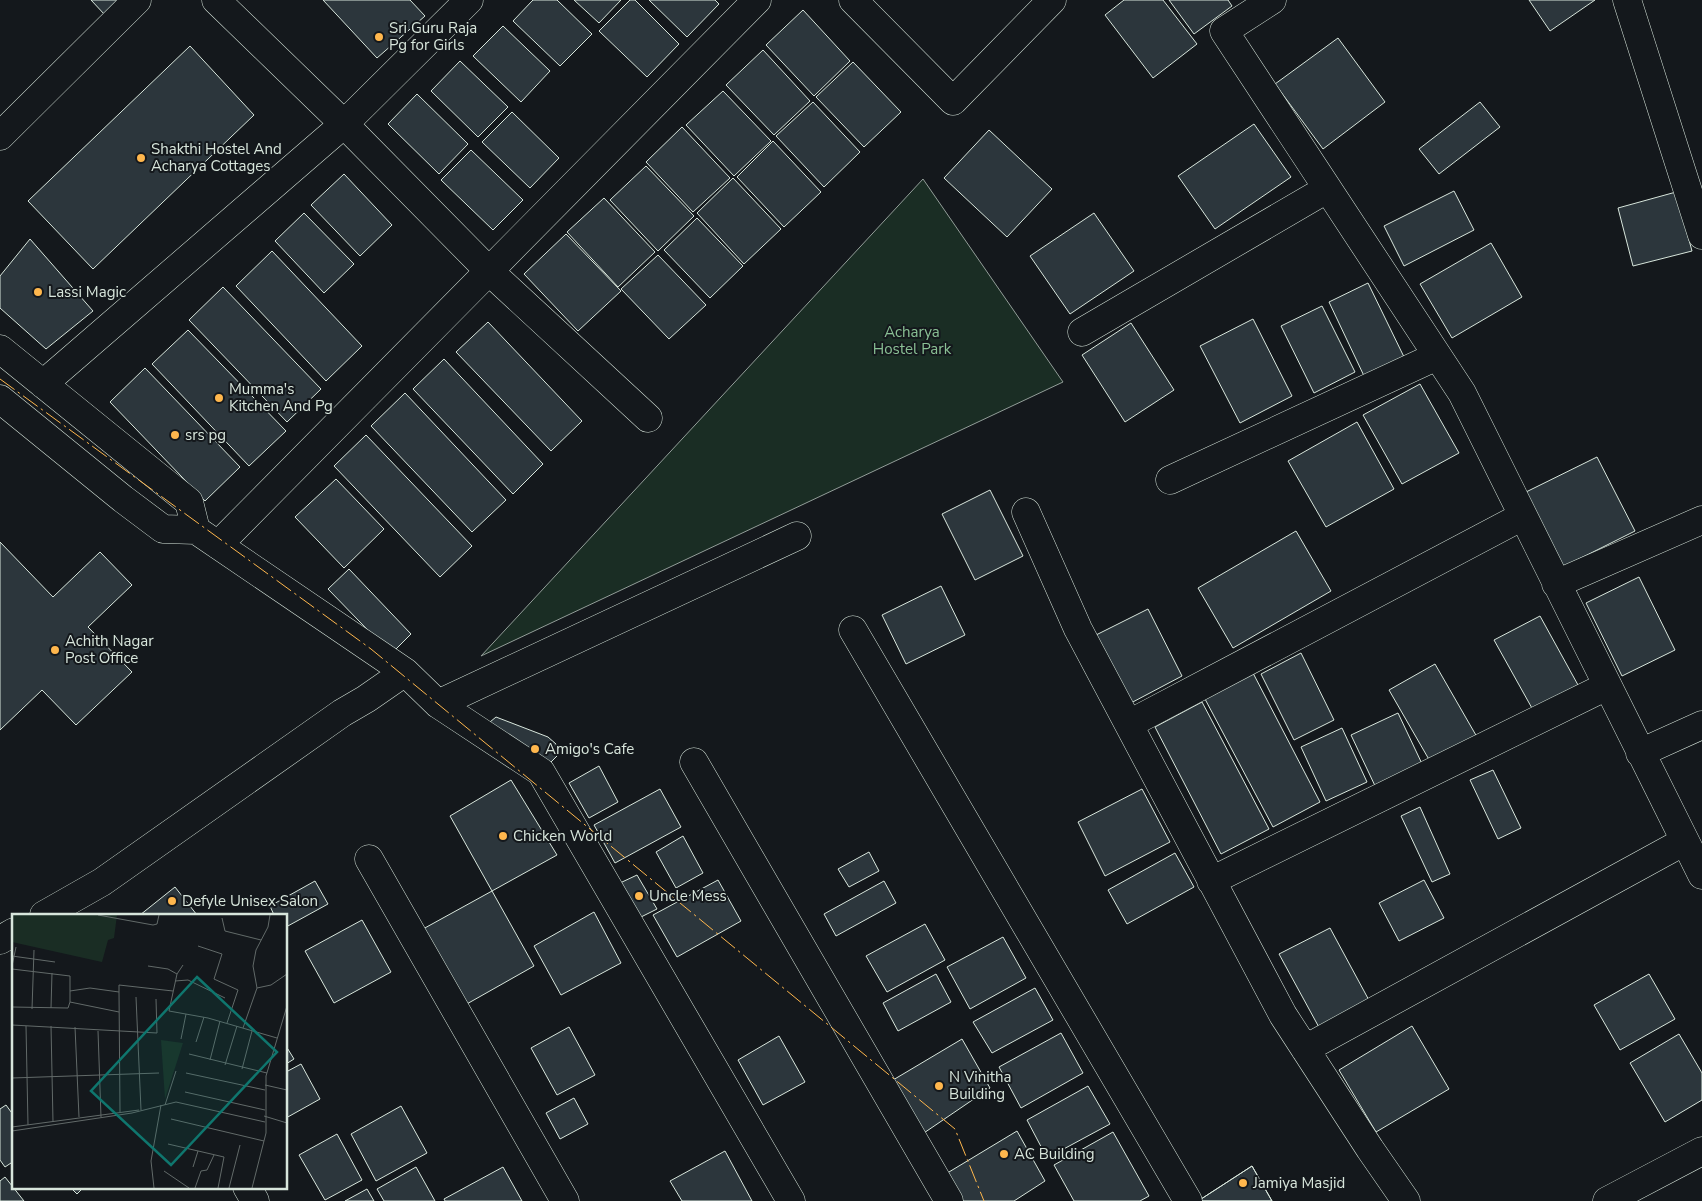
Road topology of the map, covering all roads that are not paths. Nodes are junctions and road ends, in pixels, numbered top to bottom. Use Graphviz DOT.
graph roads {
  1 [pos="137,0"];
  2 [pos="216,0"];
  3 [pos="469,0"];
  4 [pos="757,0"];
  5 [pos="853,0"];
  6 [pos="1052,0"];
  7 [pos="1272,0"];
  8 [pos="1627,0"];
  9 [pos="344,124"];
  10 [pos="0,136"];
  11 [pos="1327,189"];
  12 [pos="1702,235"];
  13 [pos="489,271"];
  14 [pos="1082,332"];
  15 [pos="0,349"];
  16 [pos="1437,356"];
  17 [pos="43,384"];
  18 [pos="0,399"];
  19 [pos="648,418"];
  20 [pos="1170,480"];
  21 [pos="1026,512"];
  22 [pos="1523,516"];
  23 [pos="1702,520"];
  24 [pos="196,530"];
  25 [pos="797,536"];
  26 [pos="218,545"];
  27 [pos="1556,584"];
  28 [pos="853,630"];
  29 [pos="404,672"];
  30 [pos="1607,686"];
  31 [pos="438,704"];
  32 [pos="1129,724"];
  33 [pos="1702,725"];
  34 [pos="1640,753"];
  35 [pos="694,762"];
  36 [pos="1685,841"];
  37 [pos="369,859"];
  38 [pos="1702,875"];
  39 [pos="1212,881"];
  40 [pos="46,914"];
  41 [pos="12,933"];
  42 [pos="0,940"];
  43 [pos="1305,1050"];
  44 [pos="1702,1151"];
  45 [pos="248,1188"];
  46 [pos="255,1201"];
  47 [pos="565,1201"];
  48 [pos="791,1201"];
  49 [pos="949,1201"];
  50 [pos="1188,1201"];
  51 [pos="1406,1201"];
  52 [pos="1607,1201"];
  1 -- 10 [label="street"];
  2 -- 9 [label="street"];
  3 -- 9 [label="street"];
  4 -- 13 [label="street"];
  5 -- 6 [label="street"];
  7 -- 11 [label="street"];
  8 -- 12 [label="street"];
  9 -- 13 [label="street"];
  9 -- 17 [label="street"];
  11 -- 14 [label="street"];
  11 -- 16 [label="street"];
  13 -- 19 [label="street"];
  13 -- 26 [label="street"];
  15 -- 17 [label="street"];
  16 -- 20 [label="street"];
  16 -- 22 [label="street"];
  17 -- 24 [label="street"];
  18 -- 24 [label="street"];
  21 -- 32 [label="street"];
  22 -- 27 [label="street"];
  22 -- 32 [label="street"];
  23 -- 27 [label="street"];
  24 -- 26 [label="street"];
  25 -- 31 [label="street"];
  26 -- 29 [label="street"];
  27 -- 30 [label="street"];
  28 -- 50 [label="street"];
  29 -- 31 [label="street"];
  29 -- 40 [label="street"];
  30 -- 34 [label="street"];
  30 -- 39 [label="street"];
  31 -- 48 [label="street"];
  32 -- 39 [label="street"];
  33 -- 34 [label="street"];
  34 -- 36 [label="street"];
  35 -- 49 [label="street"];
  36 -- 38 [label="street"];
  36 -- 43 [label="street"];
  37 -- 47 [label="street"];
  39 -- 43 [label="street"];
  41 -- 42 [label="street"];
  43 -- 51 [label="street"];
  44 -- 52 [label="street"];
  45 -- 46 [label="street"];
}
